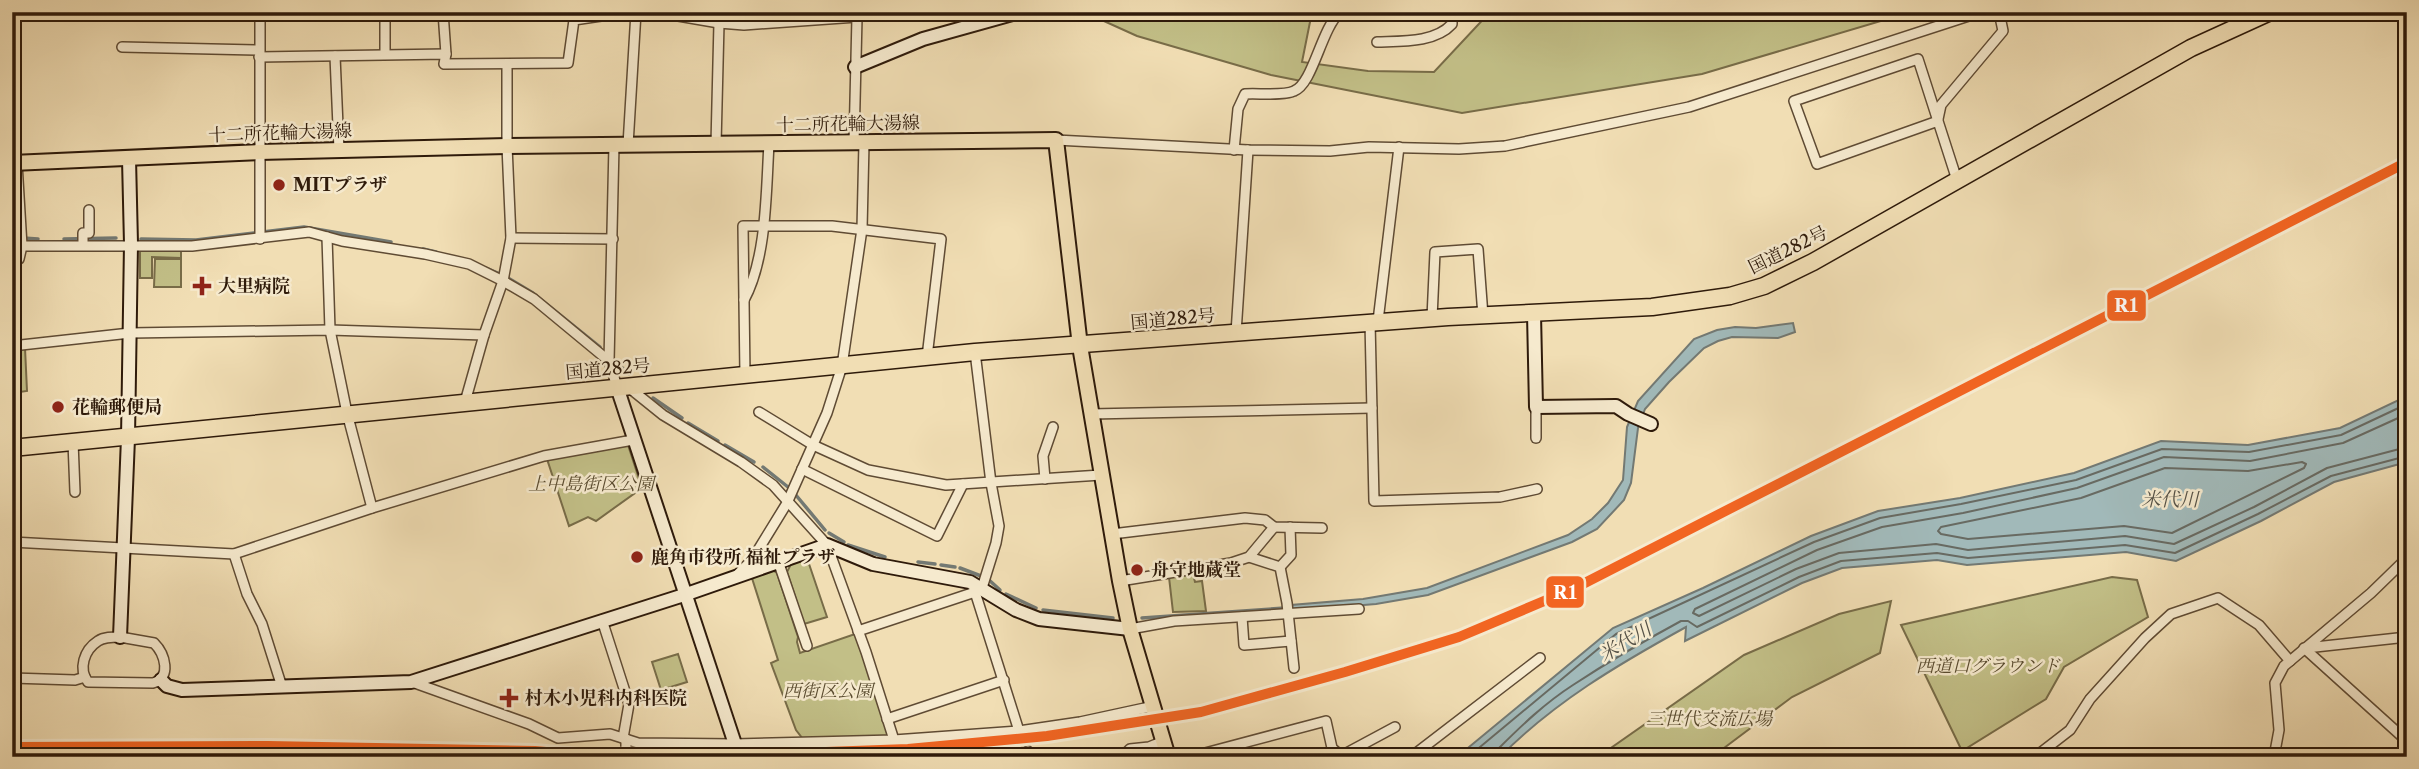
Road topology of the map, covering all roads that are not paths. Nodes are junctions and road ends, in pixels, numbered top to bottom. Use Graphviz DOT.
graph roads {
  1 [pos="260,12"];
  2 [pos="386,12"];
  3 [pos="443,12"];
  4 [pos="628,12"];
  5 [pos="636,12"];
  6 [pos="655,12"];
  7 [pos="1020,12"];
  8 [pos="1340,12"];
  9 [pos="1452,12"];
  10 [pos="1981,12"];
  11 [pos="1999,12"];
  12 [pos="2270,12"];
  13 [pos="859,15"];
  14 [pos="719,23"];
  15 [pos="1377,42"];
  16 [pos="122,47"];
  17 [pos="259,54"];
  18 [pos="385,54"];
  19 [pos="446,54"];
  20 [pos="335,56"];
  21 [pos="507,64"];
  22 [pos="855,67"];
  23 [pos="1938,121"];
  24 [pos="1056,140"];
  25 [pos="859,143"];
  26 [pos="716,144"];
  27 [pos="769,144"];
  28 [pos="621,145"];
  29 [pos="507,146"];
  30 [pos="1399,148"];
  31 [pos="339,150"];
  32 [pos="1234,150"];
  33 [pos="1248,150"];
  34 [pos="259,152"];
  35 [pos="14,159"];
  36 [pos="129,159"];
  37 [pos="1957,180"];
  38 [pos="89,210"];
  39 [pos="764,226"];
  40 [pos="862,229"];
  41 [pos="327,237"];
  42 [pos="260,238"];
  43 [pos="511,238"];
  44 [pos="613,239"];
  45 [pos="131,244"];
  46 [pos="83,245"];
  47 [pos="22,246"];
  48 [pos="12,260"];
  49 [pos="503,281"];
  50 [pos="744,301"];
  51 [pos="1534,314"];
  52 [pos="1483,316"];
  53 [pos="1432,318"];
  54 [pos="1374,322"];
  55 [pos="330,330"];
  56 [pos="130,333"];
  57 [pos="1236,333"];
  58 [pos="484,335"];
  59 [pos="12,346"];
  60 [pos="1080,346"];
  61 [pos="975,352"];
  62 [pos="927,357"];
  63 [pos="609,361"];
  64 [pos="842,366"];
  65 [pos="745,375"];
  66 [pos="622,387"];
  67 [pos="465,402"];
  68 [pos="1536,407"];
  69 [pos="1372,408"];
  70 [pos="759,412"];
  71 [pos="347,413"];
  72 [pos="1091,414"];
  73 [pos="1648,423"];
  74 [pos="1053,427"];
  75 [pos="128,438"];
  76 [pos="1536,438"];
  77 [pos="633,440"];
  78 [pos="73,442"];
  79 [pos="813,445"];
  80 [pos="12,447"];
  81 [pos="802,469"];
  82 [pos="1101,475"];
  83 [pos="1045,479"];
  84 [pos="991,483"];
  85 [pos="963,484"];
  86 [pos="1537,489"];
  87 [pos="75,492"];
  88 [pos="788,503"];
  89 [pos="372,508"];
  90 [pos="1274,527"];
  91 [pos="1290,527"];
  92 [pos="1322,528"];
  93 [pos="1112,534"];
  94 [pos="12,542"];
  95 [pos="827,545"];
  96 [pos="122,547"];
  97 [pos="234,554"];
  98 [pos="1249,558"];
  99 [pos="2407,558"];
  100 [pos="778,561"];
  101 [pos="1280,567"];
  102 [pos="737,576"];
  103 [pos="1120,581"];
  104 [pos="979,590"];
  105 [pos="684,594"];
  106 [pos="1359,609"];
  107 [pos="1287,614"];
  108 [pos="1242,617"];
  109 [pos="602,620"];
  110 [pos="1130,629"];
  111 [pos="858,631"];
  112 [pos="120,637"];
  113 [pos="2407,637"];
  114 [pos="1291,641"];
  115 [pos="807,646"];
  116 [pos="2304,648"];
  117 [pos="1540,659"];
  118 [pos="2290,661"];
  119 [pos="1294,668"];
  120 [pos="85,677"];
  121 [pos="12,678"];
  122 [pos="161,680"];
  123 [pos="1004,680"];
  124 [pos="411,682"];
  125 [pos="282,687"];
  126 [pos="1154,706"];
  127 [pos="887,719"];
  128 [pos="1395,727"];
  129 [pos="1019,731"];
  130 [pos="624,739"];
  131 [pos="894,740"];
  132 [pos="1164,741"];
  133 [pos="2407,741"];
  134 [pos="735,744"];
  135 [pos="626,757"];
  136 [pos="1122,757"];
  137 [pos="1168,757"];
  138 [pos="1190,757"];
  139 [pos="1411,757"];
  140 [pos="2035,757"];
  141 [pos="2274,757"];
  1 -- 17 [label="street"];
  2 -- 18 [label="street"];
  3 -- 19 [label="street"];
  4 -- 21 [label="street"];
  5 -- 28 [label="street"];
  6 -- 14 [label="street"];
  7 -- 22 [label="street"];
  8 -- 32 [label="street"];
  9 -- 15 [label="street"];
  10 -- 30 [label="street"];
  11 -- 23 [label="street"];
  12 -- 37 [label="highway, 国道282号"];
  13 -- 14 [label="street"];
  13 -- 22 [label="street"];
  14 -- 26 [label="street"];
  16 -- 17 [label="street"];
  17 -- 20 [label="street"];
  17 -- 34 [label="street"];
  18 -- 19 [label="street"];
  18 -- 20 [label="street"];
  19 -- 21 [label="street"];
  20 -- 31 [label="street"];
  21 -- 29 [label="street"];
  22 -- 25 [label="street"];
  23 -- 23 [label="street"];
  23 -- 37 [label="street"];
  24 -- 25 [label="main road, 十二所花輪大湯線"];
  24 -- 32 [label="street"];
  24 -- 60 [label="main road"];
  25 -- 27 [label="main road, 十二所花輪大湯線"];
  25 -- 40 [label="street"];
  26 -- 27 [label="main road, 十二所花輪大湯線"];
  26 -- 28 [label="main road, 十二所花輪大湯線"];
  27 -- 39 [label="street"];
  28 -- 29 [label="main road, 十二所花輪大湯線"];
  28 -- 44 [label="street"];
  29 -- 31 [label="main road, 十二所花輪大湯線"];
  29 -- 43 [label="street"];
  30 -- 33 [label="street"];
  30 -- 54 [label="street"];
  31 -- 34 [label="main road, 十二所花輪大湯線"];
  32 -- 33 [label="street"];
  33 -- 57 [label="street"];
  34 -- 36 [label="main road, 十二所花輪大湯線"];
  34 -- 42 [label="street"];
  35 -- 36 [label="main road, 十二所花輪大湯線"];
  35 -- 47 [label="street"];
  36 -- 45 [label="street"];
  37 -- 51 [label="highway, 国道282号"];
  38 -- 46 [label="street"];
  39 -- 40 [label="street"];
  39 -- 50 [label="street"];
  39 -- 50 [label="street"];
  40 -- 62 [label="street"];
  40 -- 64 [label="street"];
  41 -- 42 [label="street"];
  41 -- 49 [label="street"];
  41 -- 55 [label="street"];
  42 -- 45 [label="street"];
  43 -- 44 [label="street"];
  43 -- 49 [label="street"];
  44 -- 63 [label="street"];
  45 -- 46 [label="street"];
  45 -- 56 [label="street"];
  46 -- 47 [label="street"];
  47 -- 48 [label="street"];
  49 -- 58 [label="street"];
  49 -- 63 [label="street"];
  50 -- 65 [label="street"];
  51 -- 52 [label="highway, 国道282号"];
  51 -- 68 [label="street"];
  52 -- 53 [label="highway, 国道282号"];
  52 -- 53 [label="street"];
  53 -- 54 [label="highway, 国道282号"];
  54 -- 57 [label="highway, 国道282号"];
  54 -- 69 [label="street"];
  55 -- 56 [label="street"];
  55 -- 58 [label="street"];
  55 -- 71 [label="street"];
  56 -- 59 [label="street"];
  56 -- 75 [label="street"];
  57 -- 60 [label="highway, 国道282号"];
  58 -- 67 [label="street"];
  60 -- 61 [label="highway, 国道282号"];
  60 -- 72 [label="main road"];
  61 -- 62 [label="highway, 国道282号"];
  61 -- 84 [label="street"];
  62 -- 64 [label="highway, 国道282号"];
  63 -- 66 [label="street"];
  64 -- 65 [label="highway, 国道282号"];
  64 -- 79 [label="street"];
  65 -- 66 [label="highway, 国道282号"];
  66 -- 67 [label="highway, 国道282号"];
  66 -- 77 [label="street"];
  66 -- 88 [label="street"];
  67 -- 71 [label="highway, 国道282号"];
  68 -- 73 [label="street"];
  68 -- 76 [label="street"];
  69 -- 72 [label="street"];
  69 -- 86 [label="street"];
  70 -- 79 [label="street"];
  71 -- 75 [label="highway, 国道282号"];
  71 -- 89 [label="street"];
  72 -- 82 [label="main road"];
  74 -- 83 [label="street"];
  75 -- 78 [label="highway, 国道282号"];
  75 -- 96 [label="street"];
  77 -- 89 [label="street"];
  77 -- 105 [label="street"];
  78 -- 80 [label="highway, 国道282号"];
  78 -- 87 [label="street"];
  79 -- 81 [label="street"];
  79 -- 85 [label="street"];
  81 -- 85 [label="street"];
  81 -- 88 [label="street"];
  82 -- 83 [label="street"];
  82 -- 93 [label="main road"];
  83 -- 84 [label="street"];
  84 -- 85 [label="street"];
  84 -- 104 [label="street"];
  88 -- 95 [label="street"];
  88 -- 102 [label="street"];
  89 -- 97 [label="street"];
  90 -- 91 [label="street"];
  90 -- 93 [label="street"];
  90 -- 98 [label="street"];
  91 -- 92 [label="street"];
  91 -- 101 [label="street"];
  93 -- 103 [label="main road"];
  94 -- 96 [label="street"];
  95 -- 100 [label="street"];
  95 -- 104 [label="street"];
  95 -- 111 [label="street"];
  96 -- 97 [label="street"];
  96 -- 112 [label="street"];
  97 -- 125 [label="street"];
  98 -- 101 [label="street"];
  98 -- 103 [label="street"];
  99 -- 116 [label="street"];
  100 -- 102 [label="street"];
  100 -- 115 [label="street"];
  101 -- 107 [label="street"];
  102 -- 105 [label="street"];
  103 -- 110 [label="main road"];
  104 -- 110 [label="street"];
  104 -- 111 [label="street"];
  104 -- 123 [label="street"];
  105 -- 109 [label="street"];
  105 -- 134 [label="street"];
  106 -- 107 [label="street"];
  107 -- 108 [label="street"];
  107 -- 114 [label="street"];
  108 -- 110 [label="street"];
  108 -- 114 [label="street"];
  109 -- 124 [label="street"];
  109 -- 130 [label="street"];
  110 -- 126 [label="main road"];
  111 -- 127 [label="street"];
  112 -- 120 [label="street"];
  112 -- 122 [label="street"];
  113 -- 116 [label="street"];
  114 -- 119 [label="street"];
  116 -- 118 [label="street"];
  116 -- 133 [label="street"];
  117 -- 139 [label="street"];
  118 -- 140 [label="street"];
  118 -- 141 [label="street"];
  120 -- 121 [label="street"];
  120 -- 122 [label="street"];
  122 -- 125 [label="street"];
  123 -- 127 [label="street"];
  123 -- 129 [label="street"];
  124 -- 125 [label="street"];
  124 -- 130 [label="street"];
  126 -- 129 [label="street"];
  126 -- 132 [label="main road"];
  127 -- 131 [label="street"];
  128 -- 138 [label="street"];
  129 -- 131 [label="street"];
  130 -- 134 [label="street"];
  130 -- 135 [label="street"];
  131 -- 134 [label="street"];
  132 -- 136 [label="street"];
  132 -- 137 [label="main road"];
}
